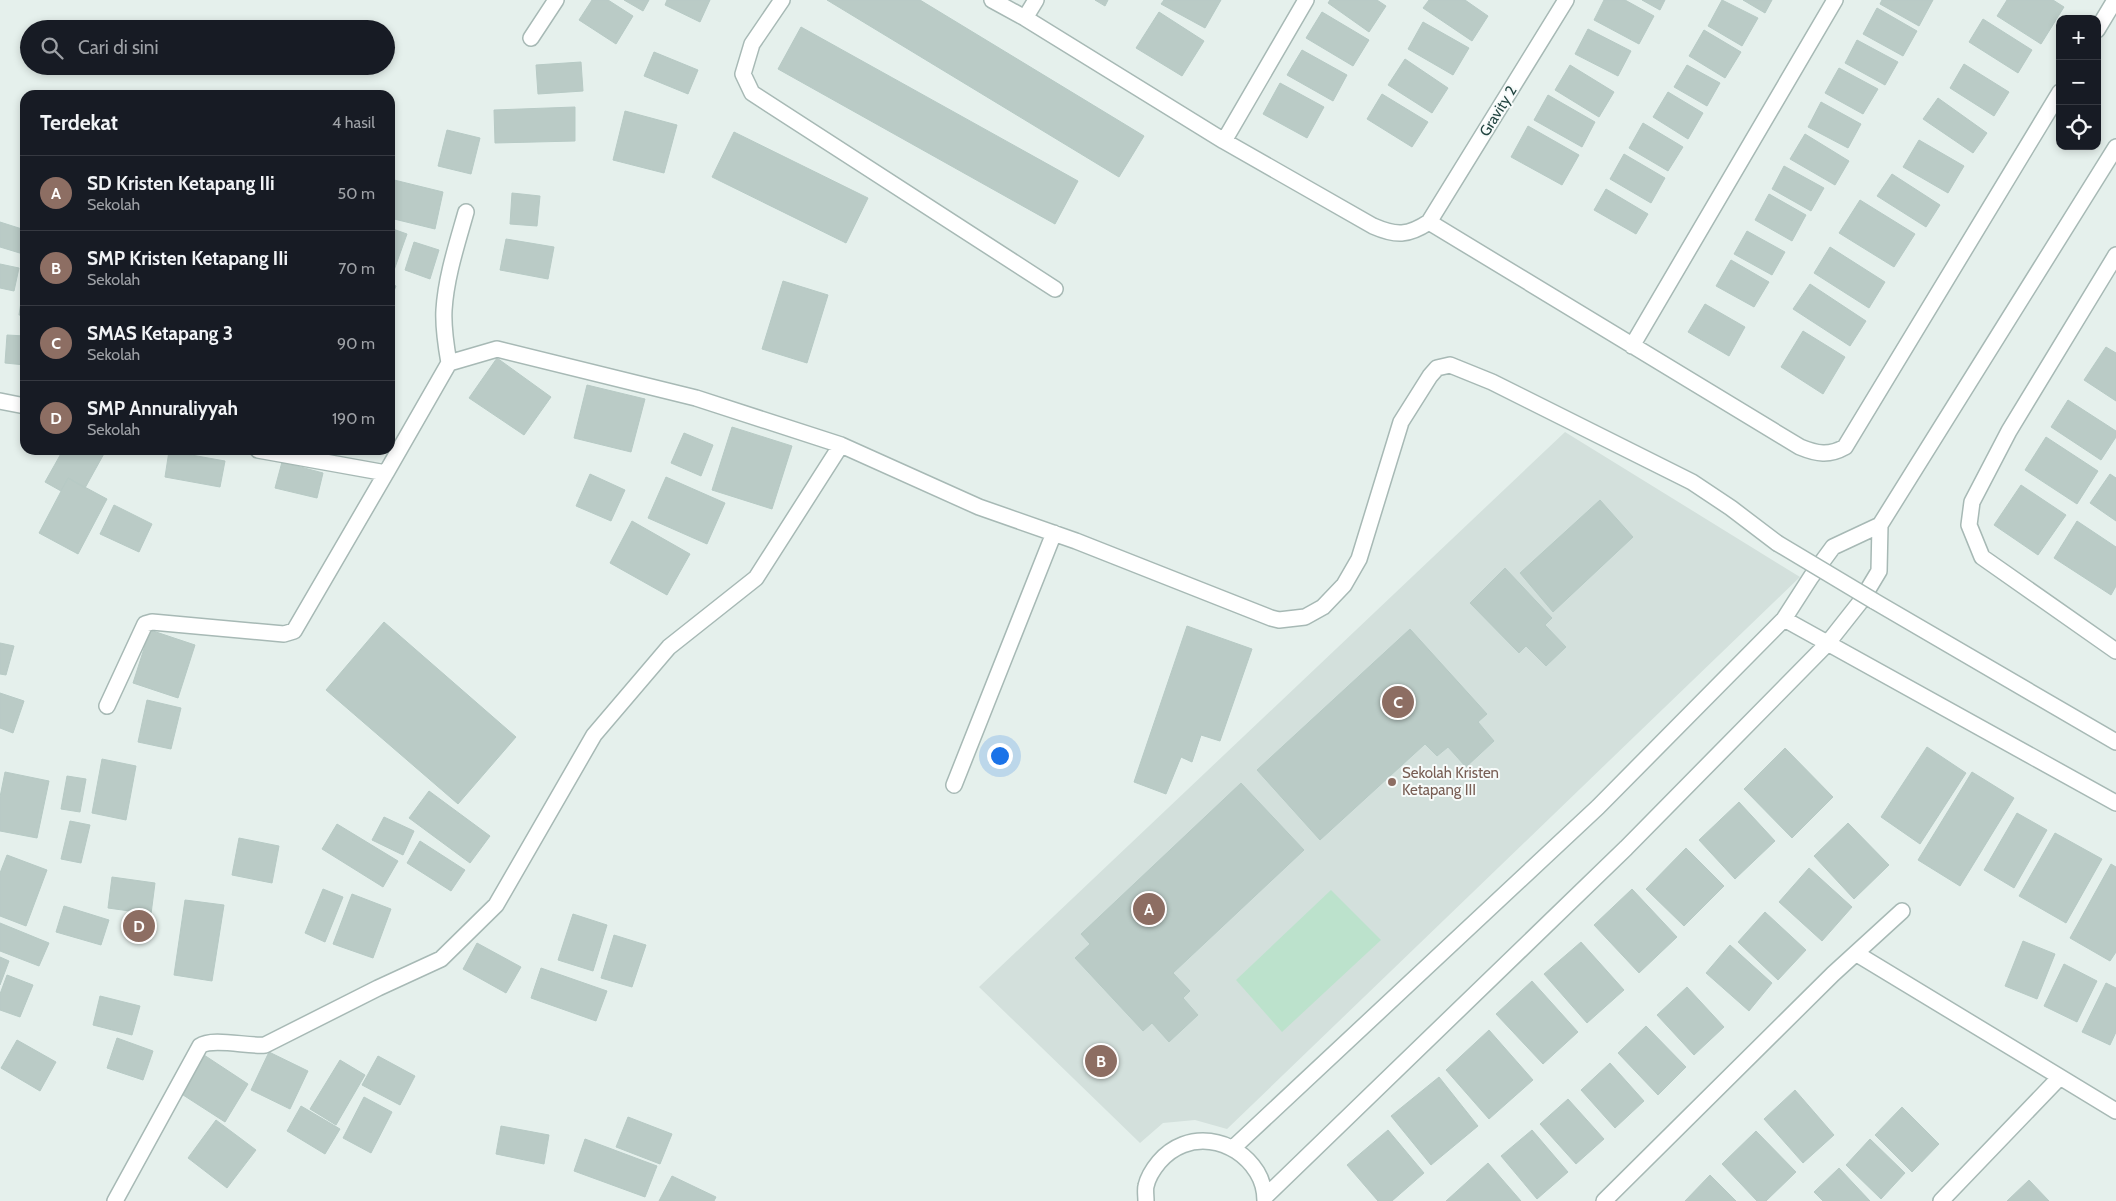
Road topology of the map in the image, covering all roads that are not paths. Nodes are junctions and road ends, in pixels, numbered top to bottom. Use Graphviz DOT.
graph roads {
  1 [pos="556,0"];
  2 [pos="782,0"];
  3 [pos="992,0"];
  4 [pos="1036,0"];
  5 [pos="1306,0"];
  6 [pos="1566,0"];
  7 [pos="1835,0"];
  8 [pos="2115,0"];
  9 [pos="1025,18"];
  10 [pos="2101,23"];
  11 [pos="531,38"];
  12 [pos="2056,99"];
  13 [pos="1224,141"];
  14 [pos="2116,146"];
  15 [pos="466,212"];
  16 [pos="1429,222"];
  17 [pos="2116,255"];
  18 [pos="1055,289"];
  19 [pos="1632,346"];
  20 [pos="448,364"];
  21 [pos="0,401"];
  22 [pos="20,405"];
  23 [pos="841,445"];
  24 [pos="286,455"];
  25 [pos="386,473"];
  26 [pos="1880,525"];
  27 [pos="1054,533"];
  28 [pos="1784,619"];
  29 [pos="1827,644"];
  30 [pos="2116,651"];
  31 [pos="107,706"];
  32 [pos="2116,742"];
  33 [pos="954,785"];
  34 [pos="2116,803"];
  35 [pos="1902,911"];
  36 [pos="1857,954"];
  37 [pos="2060,1077"];
  38 [pos="2116,1111"];
  39 [pos="1233,1148"];
  40 [pos="1265,1199"];
  41 [pos="115,1201"];
  42 [pos="1146,1201"];
  43 [pos="1604,1201"];
  44 [pos="1941,1201"];
  1 -- 11 [label="street"];
  2 -- 18 [label="street"];
  3 -- 9 [label="street"];
  4 -- 9 [label="street"];
  5 -- 13 [label="street"];
  6 -- 16 [label="street, Gravity 2"];
  7 -- 19 [label="street"];
  8 -- 10 [label="street"];
  9 -- 13 [label="street"];
  12 -- 19 [label="street"];
  13 -- 16 [label="street"];
  14 -- 26 [label="street"];
  15 -- 20 [label="street"];
  16 -- 19 [label="street"];
  17 -- 30 [label="street"];
  20 -- 23 [label="street"];
  20 -- 25 [label="street"];
  21 -- 22 [label="street"];
  23 -- 27 [label="street"];
  23 -- 41 [label="street"];
  24 -- 25 [label="street"];
  25 -- 31 [label="street"];
  26 -- 28 [label="street"];
  26 -- 29 [label="street"];
  27 -- 32 [label="street, bridge"];
  27 -- 33 [label="street"];
  28 -- 29 [label="street"];
  28 -- 39 [label="street"];
  29 -- 34 [label="street"];
  29 -- 40 [label="street"];
  35 -- 36 [label="street"];
  36 -- 37 [label="street"];
  36 -- 43 [label="street"];
  37 -- 38 [label="street"];
  37 -- 44 [label="street"];
  39 -- 40 [label="street"];
  39 -- 42 [label="street"];
}
